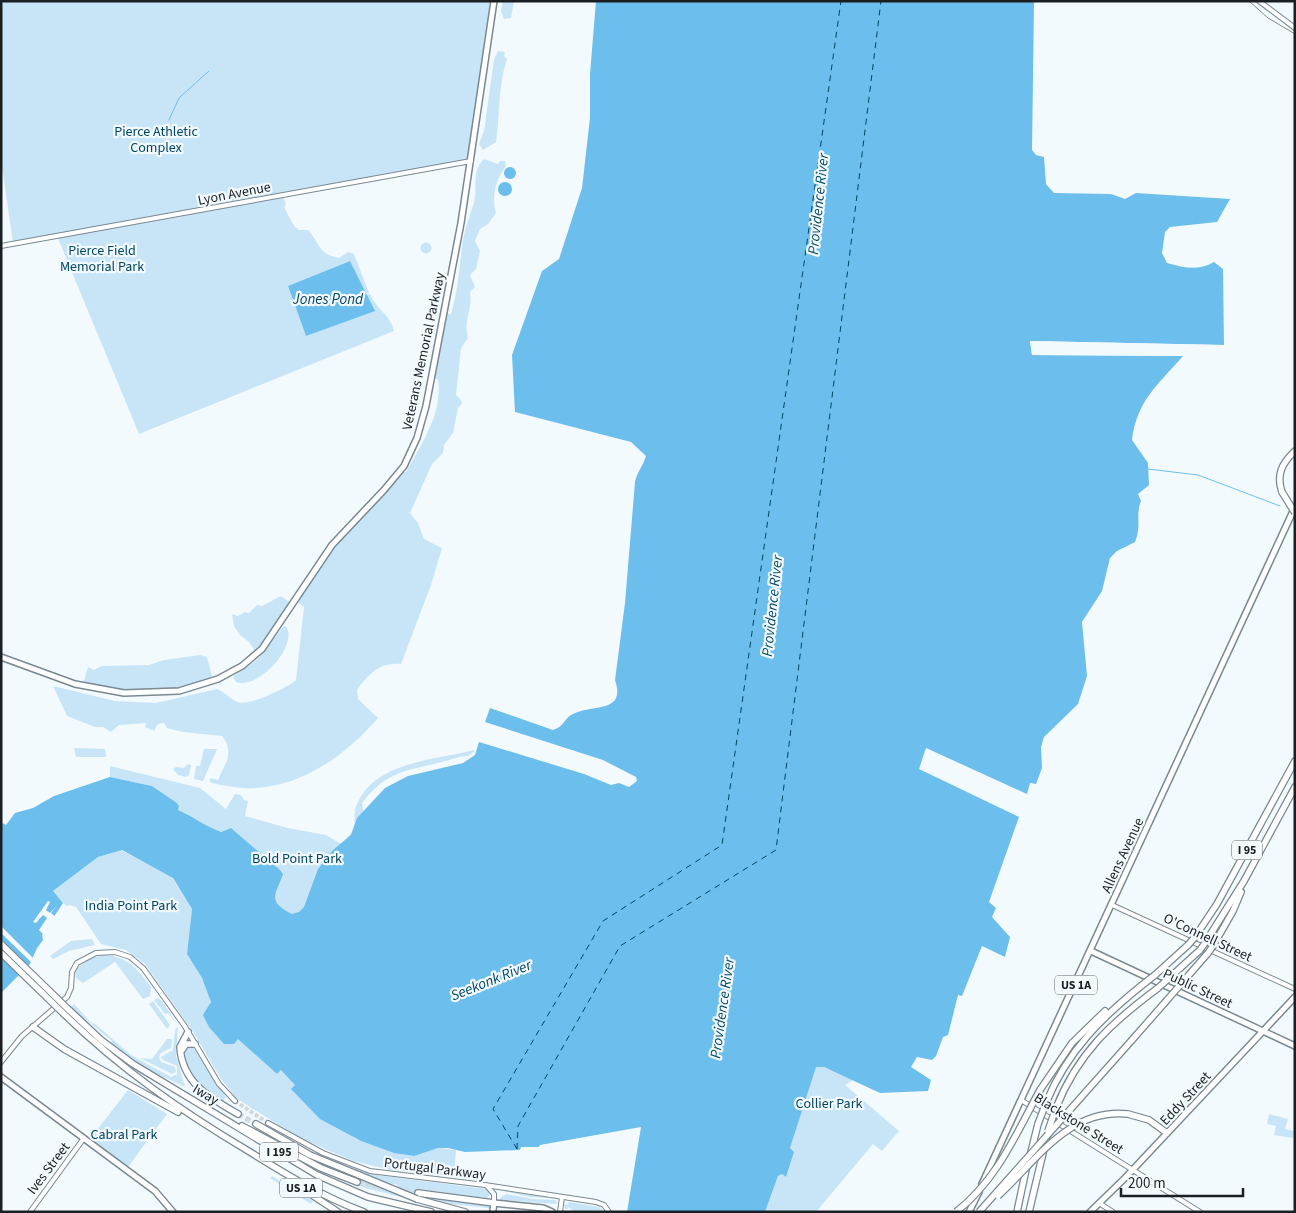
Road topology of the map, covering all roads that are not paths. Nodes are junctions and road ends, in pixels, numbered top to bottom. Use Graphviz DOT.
graph roads {
  1 [pos="494,1"];
  2 [pos="1259,1"];
  3 [pos="1295,28"];
  4 [pos="471,161"];
  5 [pos="1,246"];
  6 [pos="1295,451"];
  7 [pos="1295,508"];
  8 [pos="1295,513"];
  9 [pos="1,657"];
  10 [pos="1295,761"];
  11 [pos="1295,787"];
  12 [pos="1244,881"];
  13 [pos="1112,904"];
  14 [pos="1,944"];
  15 [pos="1091,951"];
  16 [pos="1,953"];
  17 [pos="1295,989"];
  18 [pos="1295,997"];
  19 [pos="1122,1001"];
  20 [pos="67,1012"];
  21 [pos="33,1027"];
  22 [pos="1264,1031"];
  23 [pos="188,1032"];
  24 [pos="195,1044"];
  25 [pos="1295,1046"];
  26 [pos="180,1054"];
  27 [pos="1,1062"];
  28 [pos="1,1077"];
  29 [pos="182,1094"];
  30 [pos="1022,1100"];
  31 [pos="235,1101"];
  32 [pos="238,1114"];
  33 [pos="268,1123"];
  34 [pos="203,1124"];
  35 [pos="256,1124"];
  36 [pos="1167,1134"];
  37 [pos="84,1138"];
  38 [pos="266,1162"];
  39 [pos="1133,1170"];
  40 [pos="357,1182"];
  41 [pos="485,1185"];
  42 [pos="418,1196"];
  43 [pos="562,1197"];
  44 [pos="1099,1203"];
  45 [pos="494,1206"];
  46 [pos="608,1210"];
  47 [pos="30,1212"];
  48 [pos="173,1212"];
  49 [pos="338,1212"];
  50 [pos="364,1212"];
  51 [pos="431,1212"];
  52 [pos="465,1212"];
  53 [pos="552,1212"];
  54 [pos="560,1212"];
  55 [pos="956,1212"];
  56 [pos="969,1212"];
  57 [pos="979,1212"];
  58 [pos="1016,1212"];
  59 [pos="1029,1212"];
  60 [pos="1090,1212"];
  61 [pos="1113,1212"];
  62 [pos="1200,1212"];
  1 -- 4 [label="main road, Veterans Memorial Parkway"];
  2 -- 3 [label="street"];
  4 -- 5 [label="street, Lyon Avenue"];
  4 -- 9 [label="main road, Veterans Memorial Parkway"];
  6 -- 8 [label="highway, bridge"];
  7 -- 13 [label="main road, Allens Avenue / US 1A"];
  10 -- 19 [label="highway, I 95, bridge"];
  11 -- 12 [label="highway, I 95"];
  12 -- 57 [label="highway, bridge"];
  12 -- 59 [label="highway, I 95, bridge"];
  13 -- 15 [label="main road, Allens Avenue / US 1A"];
  13 -- 17 [label="street, O'Connell Street"];
  14 -- 20 [label="highway, Iway / I 195, bridge"];
  15 -- 22 [label="main road, Public Street"];
  15 -- 30 [label="main road, Allens Avenue / US 1A"];
  16 -- 20 [label="highway, Iway / I 195, bridge"];
  18 -- 22 [label="main road, Eddy Street"];
  19 -- 55 [label="highway, bridge"];
  19 -- 58 [label="highway, I 95, bridge"];
  20 -- 29 [label="highway, Iway / I 195"];
  20 -- 34 [label="highway, Iway / I 195"];
  21 -- 23 [label="street"];
  21 -- 27 [label="street"];
  21 -- 34 [label="highway"];
  22 -- 25 [label="main road, Public Street"];
  22 -- 36 [label="main road, Eddy Street"];
  23 -- 24 [label="street"];
  23 -- 26 [label="highway"];
  24 -- 26 [label="highway"];
  24 -- 31 [label="street"];
  26 -- 32 [label="highway"];
  28 -- 37 [label="main road"];
  29 -- 40 [label="highway, US 1A"];
  29 -- 51 [label="highway, Iway / I 195"];
  30 -- 39 [label="street, Blackstone Street"];
  30 -- 56 [label="main road, Allens Avenue / US 1A"];
  33 -- 41 [label="street, Portugal Parkway"];
  34 -- 38 [label="highway, Iway / I 195"];
  35 -- 42 [label="highway, bridge"];
  36 -- 39 [label="main road, Eddy Street"];
  36 -- 57 [label="highway, bridge"];
  37 -- 47 [label="street, Ives Street"];
  37 -- 48 [label="main road"];
  38 -- 49 [label="highway, US 1A"];
  38 -- 50 [label="highway, Iway / I 195"];
  39 -- 44 [label="main road, Eddy Street"];
  39 -- 62 [label="street, Blackstone Street"];
  41 -- 43 [label="street, Portugal Parkway"];
  41 -- 45 [label="street"];
  42 -- 45 [label="highway"];
  42 -- 52 [label="highway"];
  43 -- 46 [label="street, Portugal Parkway"];
  43 -- 54 [label="street"];
  44 -- 60 [label="main road, Eddy Street"];
  44 -- 61 [label="street"];
  45 -- 53 [label="main road"];
}
